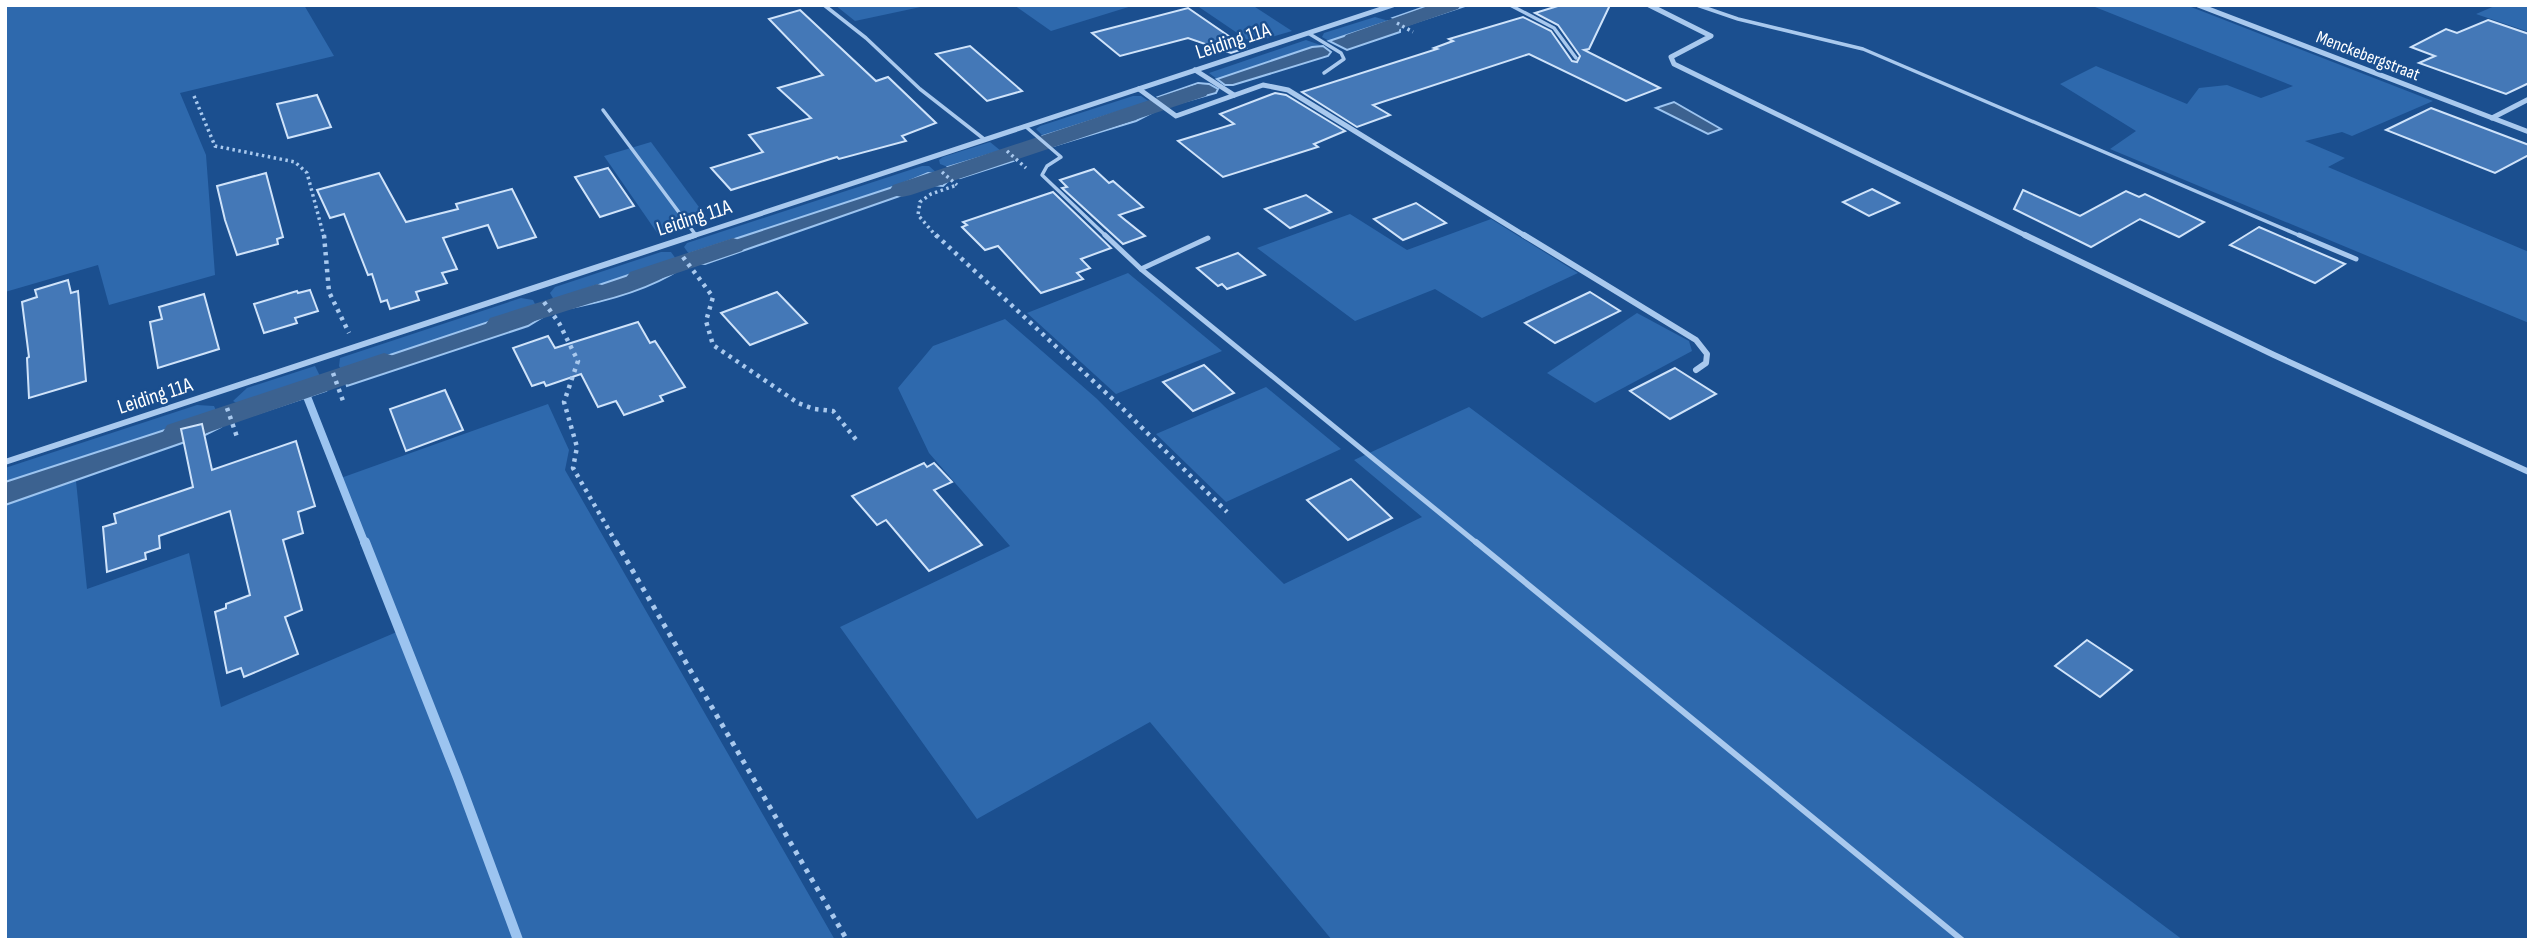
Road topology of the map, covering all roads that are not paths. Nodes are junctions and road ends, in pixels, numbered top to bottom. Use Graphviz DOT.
graph roads {
  1 [pos="824,5"];
  2 [pos="1393,5"];
  3 [pos="1510,5"];
  4 [pos="1649,5"];
  5 [pos="1697,5"];
  6 [pos="2197,5"];
  7 [pos="1308,33"];
  8 [pos="1576,58"];
  9 [pos="1195,70"];
  10 [pos="1324,73"];
  11 [pos="1139,89"];
  12 [pos="1234,95"];
  13 [pos="2529,99"];
  14 [pos="603,110"];
  15 [pos="2492,118"];
  16 [pos="1025,126"];
  17 [pos="2529,132"];
  18 [pos="984,139"];
  19 [pos="695,234"];
  20 [pos="1208,238"];
  21 [pos="2356,259"];
  22 [pos="1141,269"];
  23 [pos="1696,370"];
  24 [pos="5,462"];
  25 [pos="2529,472"];
  26 [pos="1962,940"];
  1 -- 18 [label="lane"];
  2 -- 7 [label="street, Leiding 11A"];
  3 -- 8 [label="lane"];
  4 -- 25 [label="street"];
  5 -- 21 [label="lane"];
  6 -- 15 [label="street, Menckebergstraat"];
  7 -- 9 [label="street, Leiding 11A"];
  7 -- 10 [label="lane"];
  9 -- 11 [label="street, Leiding 11A"];
  9 -- 12 [label="street"];
  11 -- 12 [label="street"];
  11 -- 16 [label="street, Leiding 11A"];
  12 -- 23 [label="street"];
  13 -- 15 [label="street"];
  14 -- 19 [label="lane"];
  15 -- 17 [label="street, Menckebergstraat"];
  16 -- 18 [label="street, Leiding 11A"];
  16 -- 22 [label="lane"];
  18 -- 19 [label="street, Leiding 11A"];
  19 -- 24 [label="street, Leiding 11A"];
  20 -- 22 [label="lane"];
  22 -- 26 [label="lane"];
}
